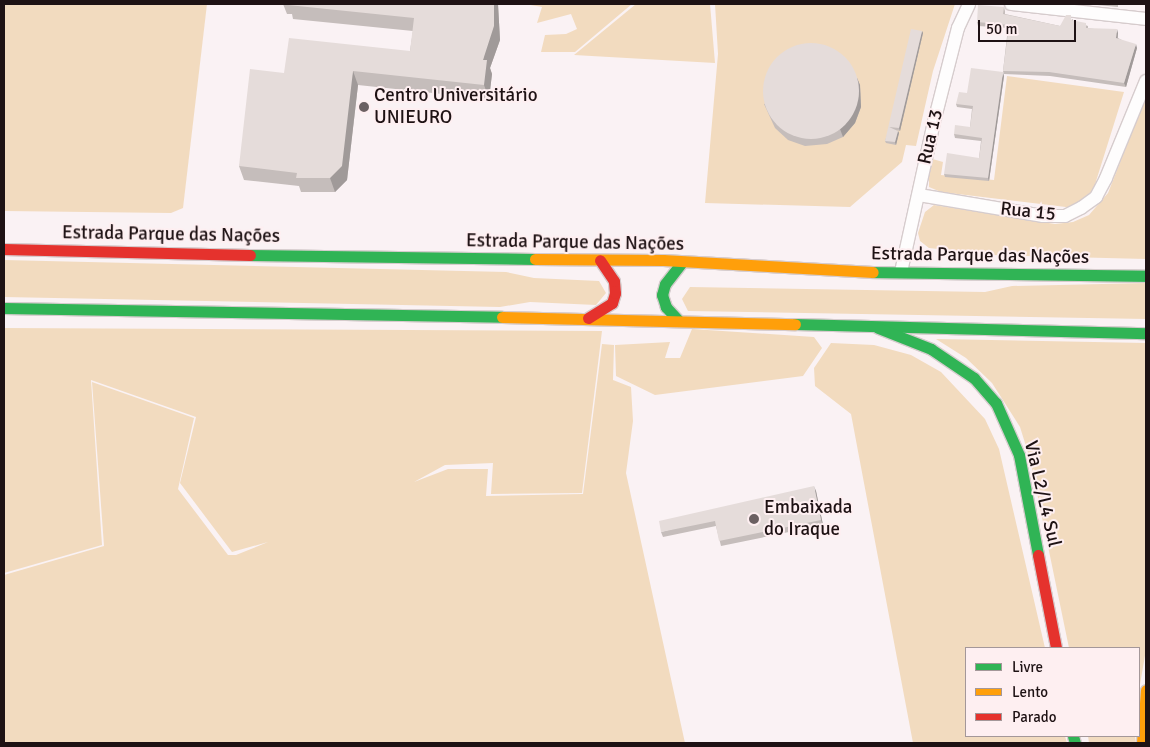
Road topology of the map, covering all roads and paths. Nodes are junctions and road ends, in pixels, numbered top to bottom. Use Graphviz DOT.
graph roads {
  1 [pos="969,4"];
  2 [pos="1011,4"];
  3 [pos="1146,19"];
  4 [pos="1146,81"];
  5 [pos="919,195"];
  6 [pos="4,249"];
  7 [pos="600,260"];
  8 [pos="682,262"];
  9 [pos="901,272"];
  10 [pos="1146,276"];
  11 [pos="4,308"];
  12 [pos="588,318"];
  13 [pos="678,320"];
  14 [pos="876,327"];
  15 [pos="1146,332"];
  16 [pos="1056,647"];
  17 [pos="1146,690"];
  18 [pos="1142,743"];
  1 -- 5 [label="street, Rua 13"];
  2 -- 3 [label="street"];
  4 -- 5 [label="street, Rua 15"];
  5 -- 9 [label="street, Rua 13"];
  6 -- 7 [label="main road, Estrada Parque das Nações"];
  7 -- 8 [label="main road, Estrada Parque das Nações"];
  7 -- 12 [label="main road"];
  8 -- 9 [label="main road, Estrada Parque das Nações"];
  8 -- 13 [label="main road"];
  9 -- 10 [label="main road, Estrada Parque das Nações"];
  11 -- 12 [label="main road"];
  12 -- 13 [label="main road"];
  13 -- 14 [label="main road"];
  14 -- 15 [label="main road"];
  14 -- 16 [label="main road, Via L2/L4 Sul"];
  17 -- 18 [label="main road"];
}
